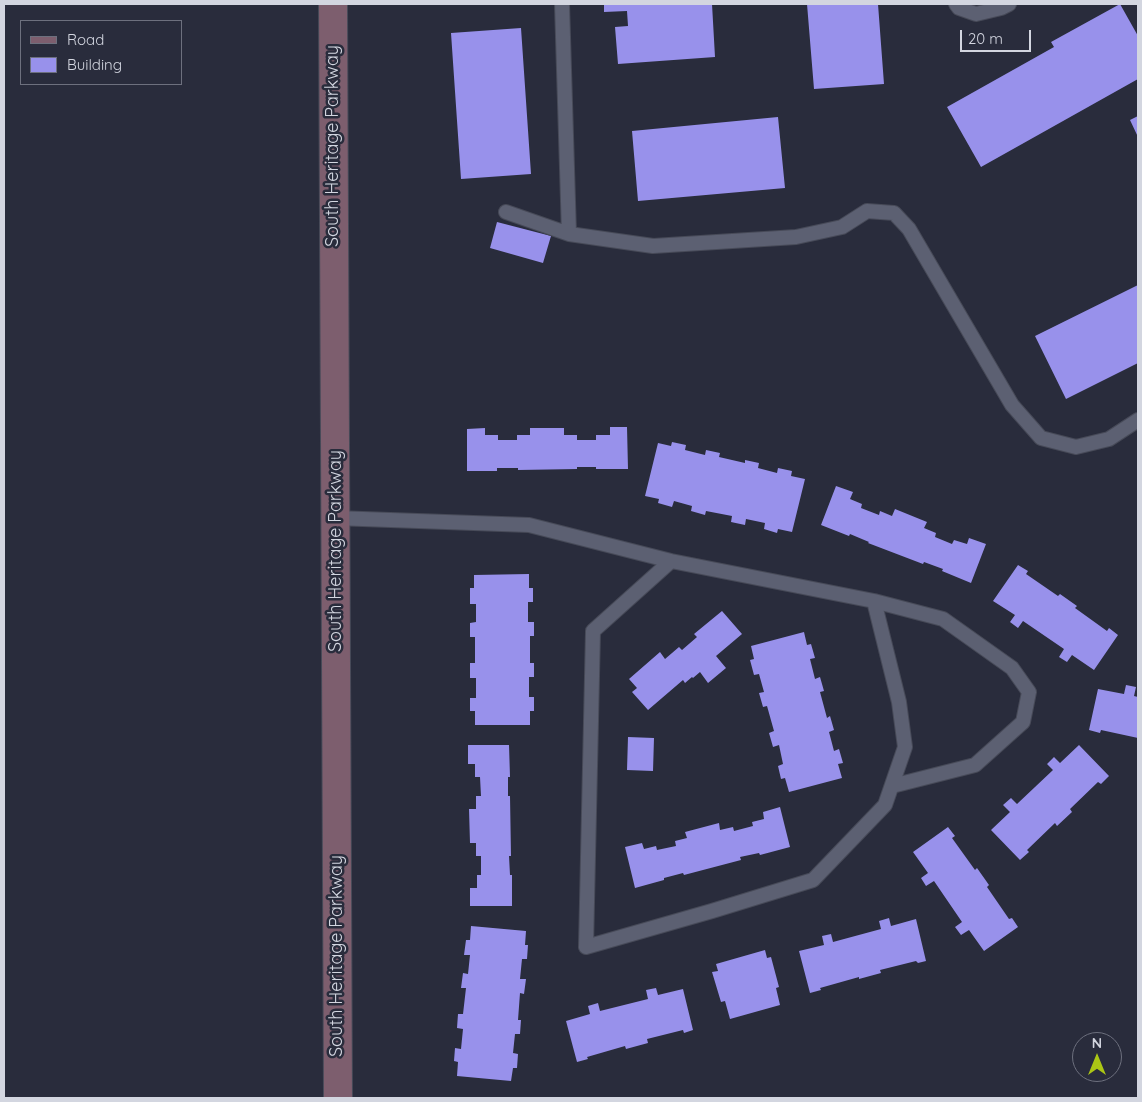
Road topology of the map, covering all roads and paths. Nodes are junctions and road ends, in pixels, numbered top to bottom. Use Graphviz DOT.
graph roads {
  1 [pos="337,4"];
  2 [pos="562,4"];
  3 [pos="956,4"];
  4 [pos="1009,4"];
  5 [pos="506,212"];
  6 [pos="570,234"];
  7 [pos="1138,420"];
  8 [pos="335,518"];
  9 [pos="671,561"];
  10 [pos="874,601"];
  11 [pos="892,786"];
  12 [pos="338,1098"];
  1 -- 8 [label="main road, South Heritage Parkway"];
  2 -- 6 [label="lane"];
  3 -- 4 [label="lane"];
  5 -- 6 [label="lane"];
  6 -- 7 [label="lane"];
  8 -- 9 [label="lane"];
  8 -- 12 [label="main road, South Heritage Parkway"];
  9 -- 10 [label="lane"];
  9 -- 11 [label="lane"];
  10 -- 11 [label="lane"];
  10 -- 11 [label="lane"];
}
